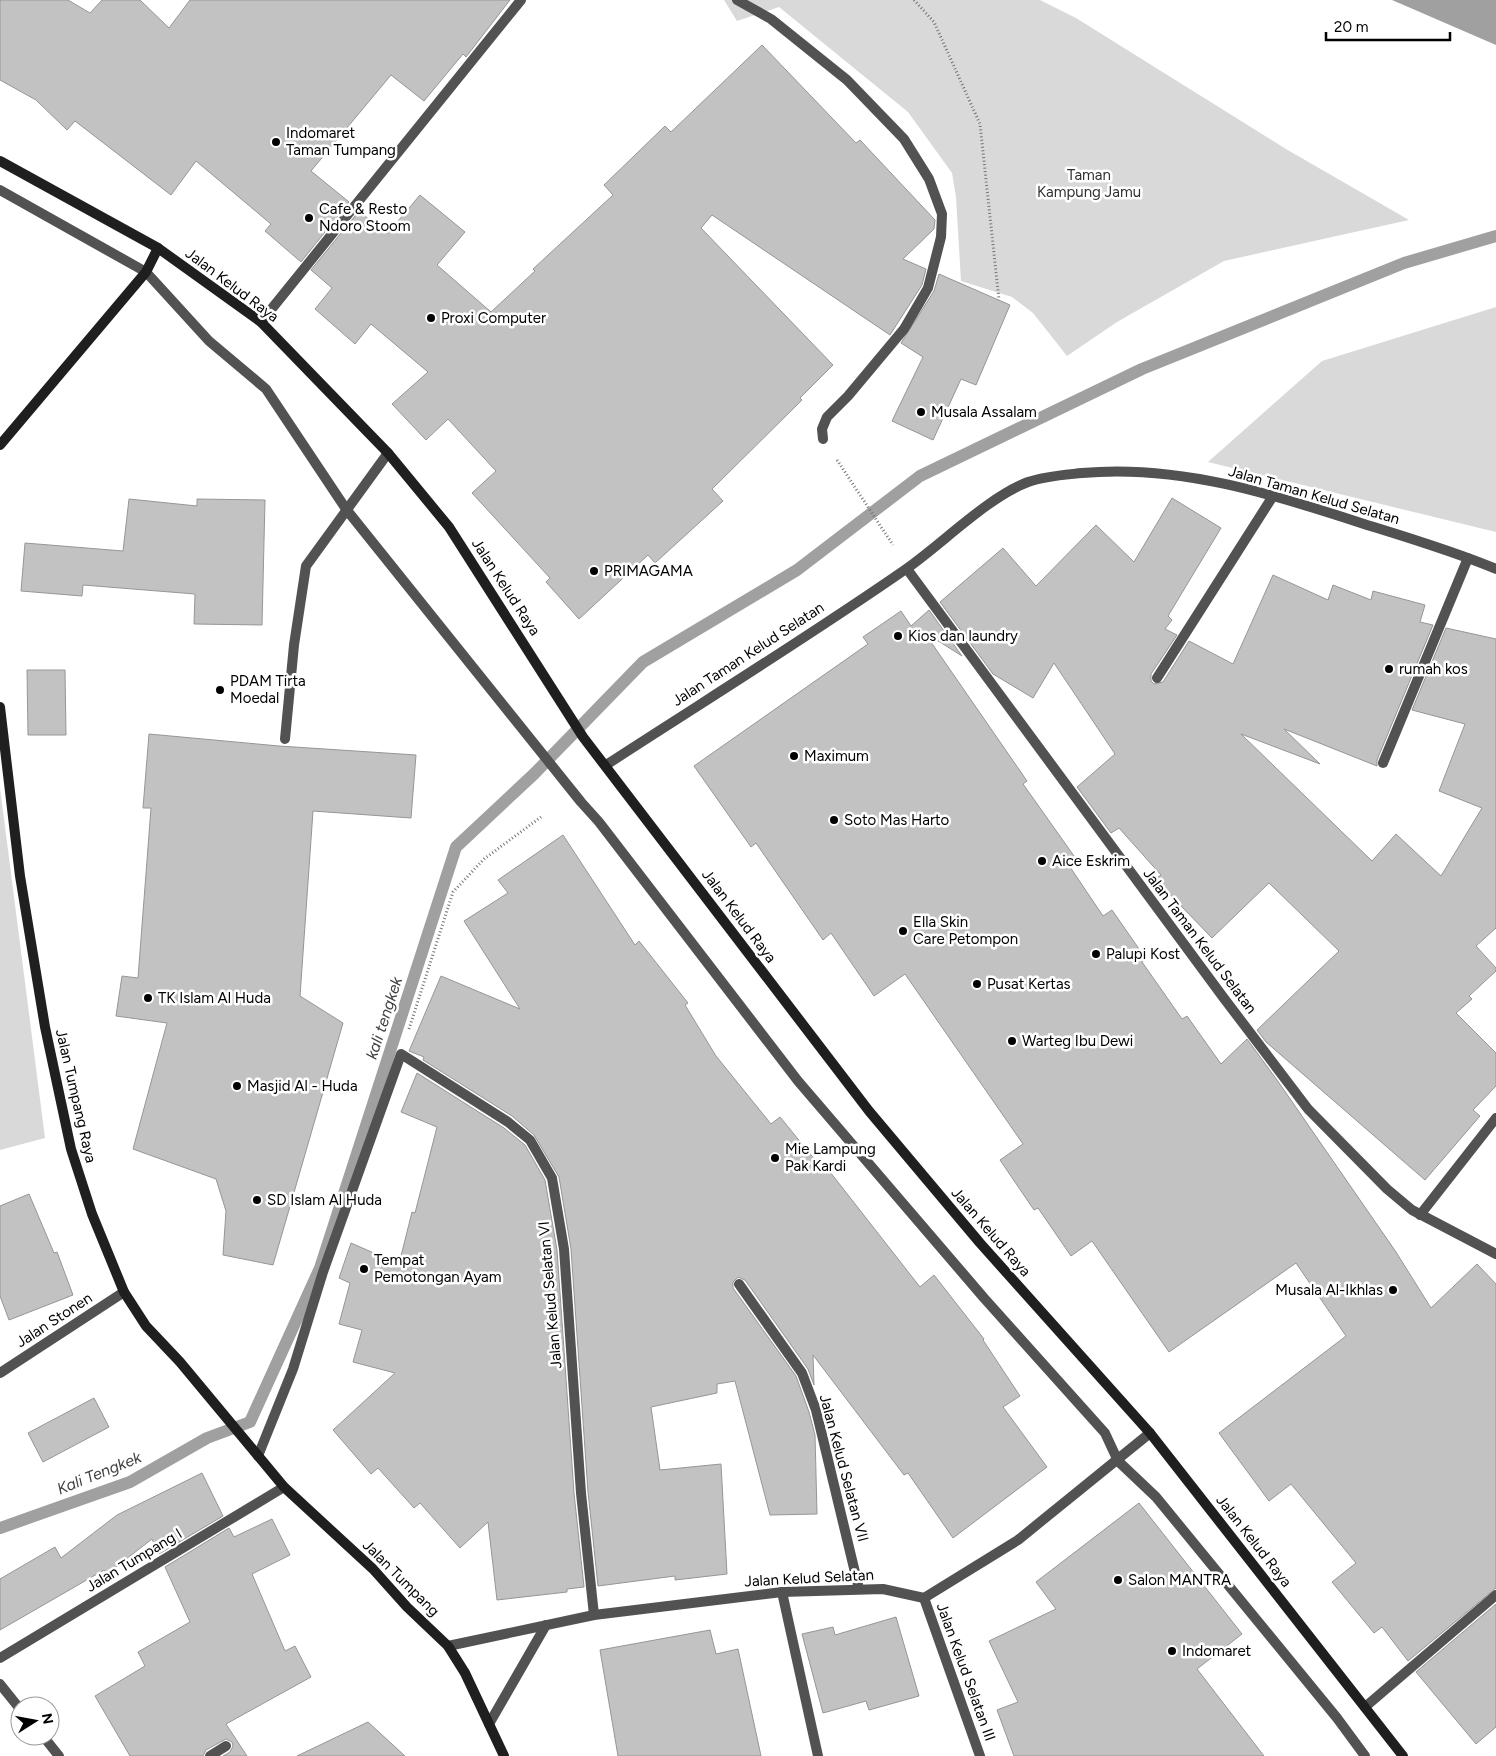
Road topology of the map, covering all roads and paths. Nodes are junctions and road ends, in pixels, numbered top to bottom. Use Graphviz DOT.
graph roads {
  1 [pos="521,0"];
  2 [pos="737,0"];
  3 [pos="914,0"];
  4 [pos="0,161"];
  5 [pos="0,190"];
  6 [pos="158,248"];
  7 [pos="146,272"];
  8 [pos="999,300"];
  9 [pos="261,322"];
  10 [pos="823,439"];
  11 [pos="0,444"];
  12 [pos="388,453"];
  13 [pos="1273,496"];
  14 [pos="346,509"];
  15 [pos="896,549"];
  16 [pos="1468,558"];
  17 [pos="907,568"];
  18 [pos="1496,569"];
  19 [pos="1157,678"];
  20 [pos="0,707"];
  21 [pos="285,740"];
  22 [pos="1383,763"];
  23 [pos="606,766"];
  24 [pos="541,817"];
  25 [pos="401,1054"];
  26 [pos="1496,1118"];
  27 [pos="1420,1215"];
  28 [pos="1496,1254"];
  29 [pos="739,1284"];
  30 [pos="124,1292"];
  31 [pos="0,1373"];
  32 [pos="1150,1433"];
  33 [pos="246,1442"];
  34 [pos="258,1456"];
  35 [pos="1118,1461"];
  36 [pos="284,1487"];
  37 [pos="859,1589"];
  38 [pos="782,1592"];
  39 [pos="1496,1595"];
  40 [pos="924,1598"];
  41 [pos="594,1615"];
  42 [pos="546,1625"];
  43 [pos="448,1646"];
  44 [pos="0,1658"];
  45 [pos="0,1684"];
  46 [pos="10,1696"];
  47 [pos="1365,1708"];
  48 [pos="489,1724"];
  49 [pos="50,1746"];
  50 [pos="226,1746"];
  51 [pos="59,1756"];
  52 [pos="210,1756"];
  53 [pos="504,1756"];
  54 [pos="818,1756"];
  55 [pos="980,1756"];
  56 [pos="1365,1756"];
  57 [pos="1403,1756"];
  1 -- 9 [label="street"];
  2 -- 10 [label="street"];
  3 -- 8 [label="path"];
  4 -- 6 [label="main road, Jalan Kelud Raya"];
  5 -- 7 [label="street"];
  6 -- 7 [label="main road"];
  6 -- 9 [label="main road, Jalan Kelud Raya"];
  7 -- 11 [label="main road"];
  7 -- 14 [label="street"];
  9 -- 12 [label="main road, Jalan Kelud Raya"];
  10 -- 15 [label="path"];
  12 -- 14 [label="street"];
  12 -- 23 [label="main road, Jalan Kelud Raya"];
  13 -- 16 [label="street, Jalan Taman Kelud Selatan"];
  13 -- 17 [label="street, Jalan Taman Kelud Selatan"];
  13 -- 19 [label="street"];
  14 -- 21 [label="street"];
  14 -- 35 [label="street"];
  16 -- 18 [label="street, Jalan Taman Kelud Selatan"];
  16 -- 22 [label="street"];
  17 -- 23 [label="street, Jalan Taman Kelud Selatan"];
  17 -- 27 [label="street, Jalan Taman Kelud Selatan"];
  20 -- 30 [label="main road, Jalan Tumpang Raya"];
  23 -- 32 [label="main road, Jalan Kelud Raya"];
  24 -- 25 [label="path"];
  25 -- 34 [label="street"];
  25 -- 41 [label="street, Jalan Kelud Selatan VI"];
  26 -- 27 [label="street"];
  27 -- 28 [label="street, Jalan Taman Kelud Selatan"];
  29 -- 37 [label="street, Jalan Kelud Selatan VII"];
  30 -- 31 [label="street, Jalan Stonen"];
  30 -- 33 [label="main road, Jalan Tumpang Raya"];
  32 -- 35 [label="street"];
  32 -- 47 [label="main road, Jalan Kelud Raya"];
  33 -- 34 [label="main road, Jalan Tumpang"];
  34 -- 36 [label="main road, Jalan Tumpang"];
  35 -- 40 [label="street"];
  35 -- 56 [label="street"];
  36 -- 43 [label="main road, Jalan Tumpang"];
  36 -- 44 [label="street, Jalan Tumpang I"];
  37 -- 38 [label="street, Jalan Kelud Selatan"];
  37 -- 40 [label="street, Jalan Kelud Selatan"];
  38 -- 41 [label="street, Jalan Kelud Selatan"];
  38 -- 54 [label="street"];
  39 -- 47 [label="street"];
  40 -- 55 [label="street, Jalan Kelud Selatan III"];
  41 -- 42 [label="street, Jalan Kelud Selatan"];
  42 -- 43 [label="street, Jalan Kelud Selatan"];
  42 -- 48 [label="street"];
  43 -- 48 [label="main road, Jalan Tumpang"];
  45 -- 46 [label="street"];
  47 -- 57 [label="main road, Jalan Kelud Raya"];
  48 -- 53 [label="main road, Jalan Tumpang"];
  49 -- 51 [label="street"];
  50 -- 52 [label="street"];
}
